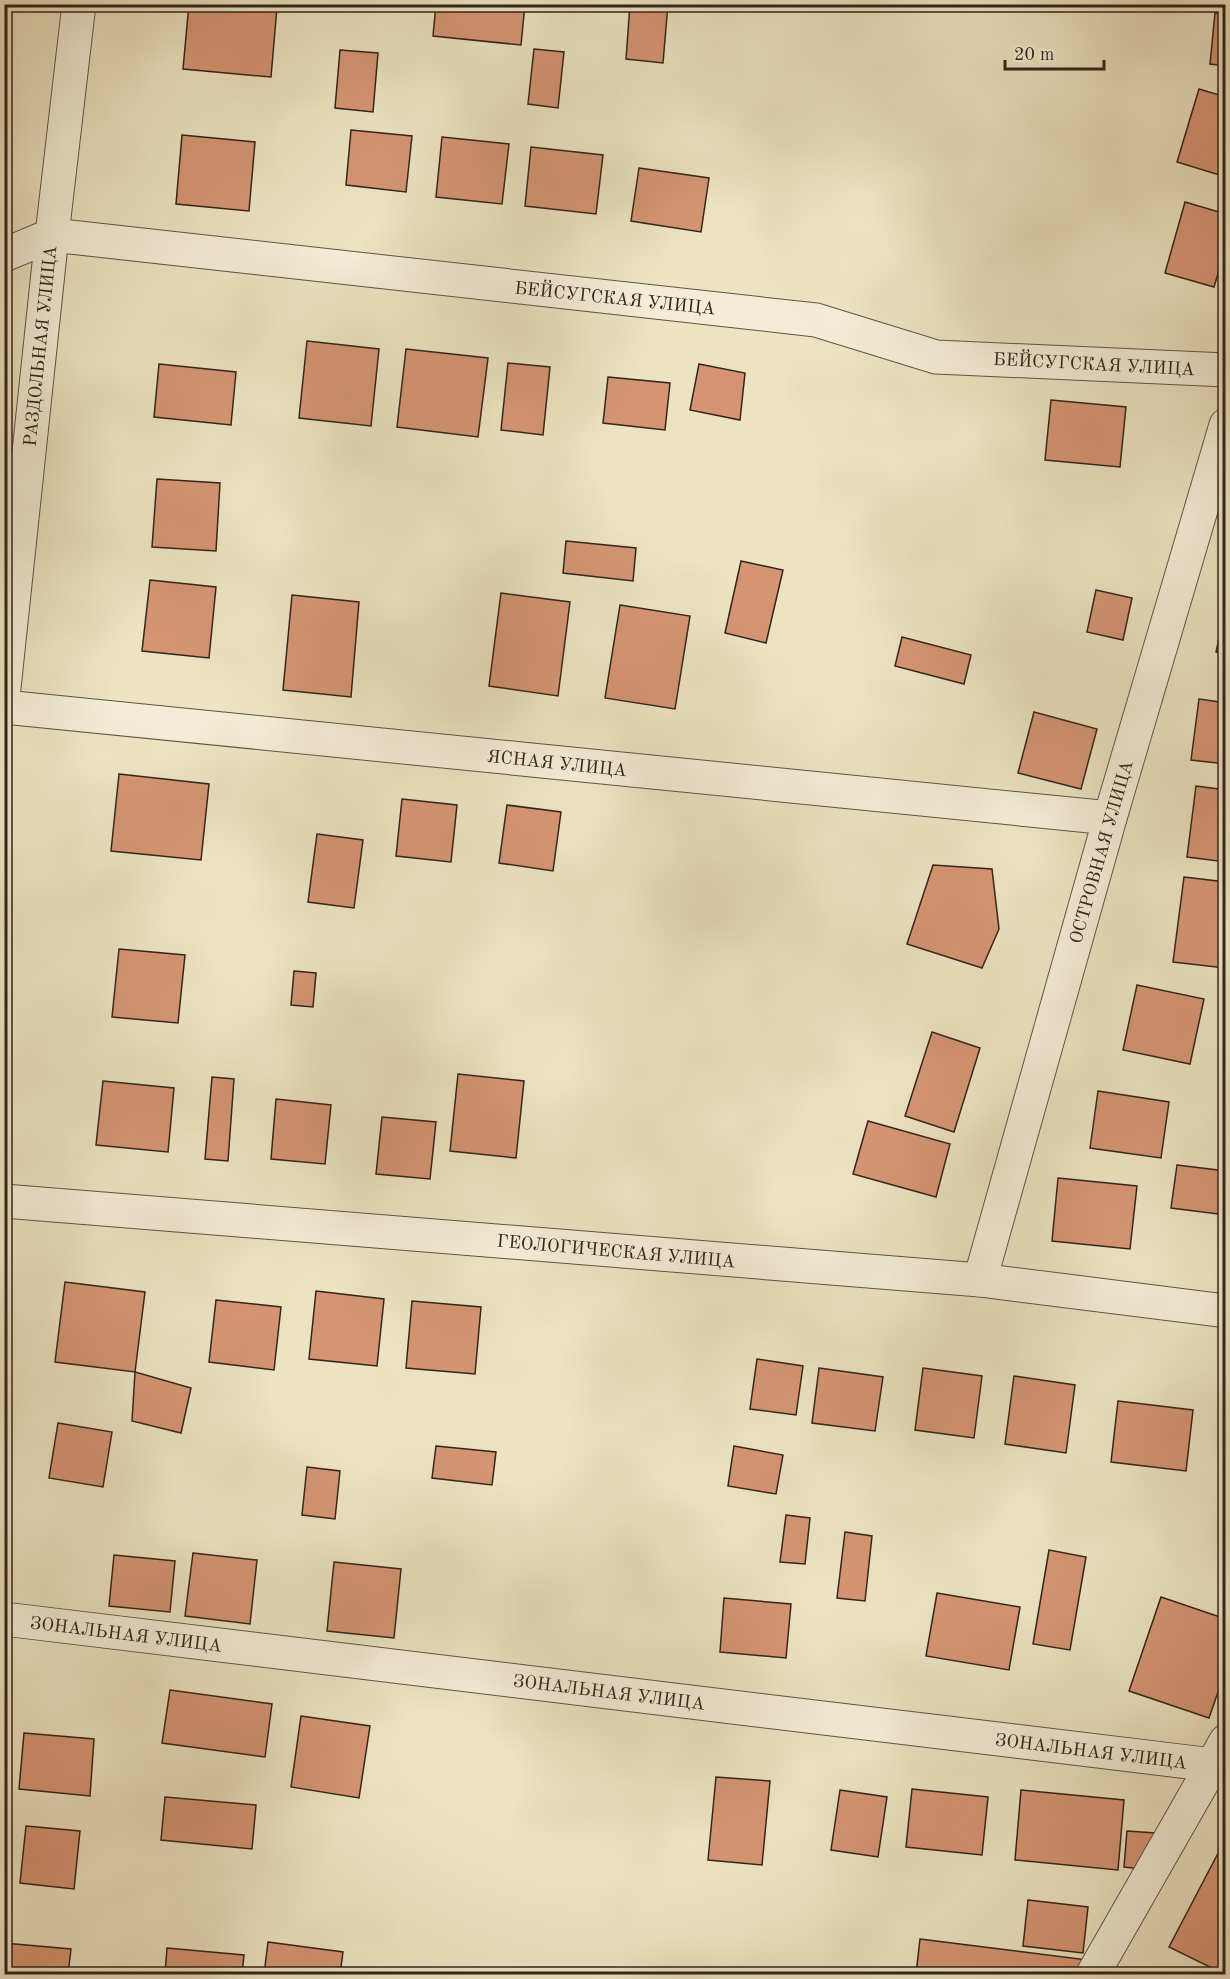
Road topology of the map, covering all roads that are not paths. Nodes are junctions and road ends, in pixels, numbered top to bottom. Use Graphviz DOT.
graph roads {
  1 [pos="79,4"];
  2 [pos="52,235"];
  3 [pos="4,255"];
  4 [pos="1226,370"];
  5 [pos="1226,425"];
  6 [pos="4,688"];
  7 [pos="4,707"];
  8 [pos="1110,818"];
  9 [pos="4,1201"];
  10 [pos="980,1280"];
  11 [pos="1226,1311"];
  12 [pos="4,1619"];
  13 [pos="1219,1753"];
  14 [pos="1093,1974"];
  1 -- 2 [label="street, РАЗДОЛЬНАЯ УЛИЦА"];
  2 -- 3 [label="street, БЕЙСУГСКАЯ УЛИЦА"];
  2 -- 4 [label="street, БЕЙСУГСКАЯ УЛИЦА"];
  2 -- 6 [label="street, РАЗДОЛЬНАЯ УЛИЦА"];
  5 -- 8 [label="street, ОСТРОВНАЯ УЛИЦА"];
  7 -- 8 [label="street, ЯСНАЯ УЛИЦА"];
  8 -- 10 [label="street, ОСТРОВНАЯ УЛИЦА"];
  9 -- 10 [label="street, ГЕОЛОГИЧЕСКАЯ УЛИЦА"];
  10 -- 11 [label="street, ГЕОЛОГИЧЕСКАЯ УЛИЦА"];
  12 -- 13 [label="street, ЗОНАЛЬНАЯ УЛИЦА"];
  13 -- 14 [label="street"];
}
